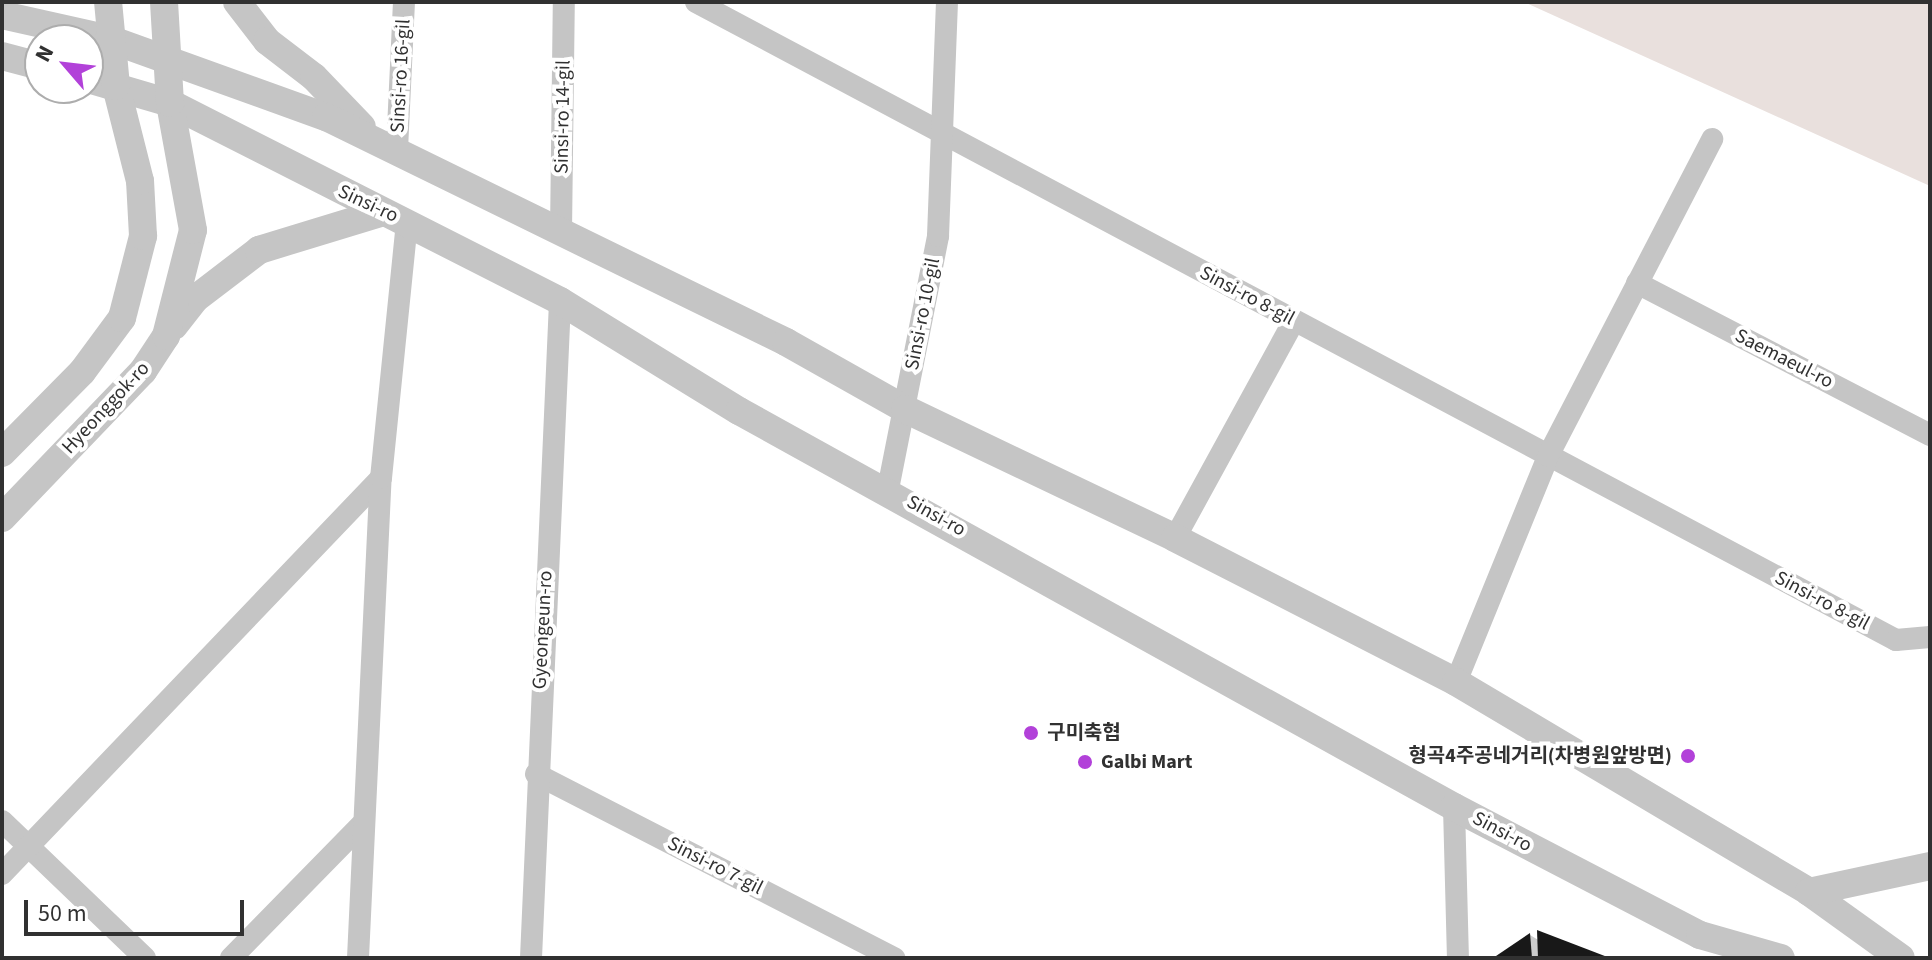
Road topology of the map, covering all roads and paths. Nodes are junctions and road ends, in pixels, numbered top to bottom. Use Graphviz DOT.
graph roads {
  1 [pos="108,2"];
  2 [pos="164,2"];
  3 [pos="237,2"];
  4 [pos="404,2"];
  5 [pos="564,2"];
  6 [pos="696,2"];
  7 [pos="737,2"];
  8 [pos="947,2"];
  9 [pos="2,15"];
  10 [pos="737,26"];
  11 [pos="109,39"];
  12 [pos="2,56"];
  13 [pos="165,56"];
  14 [pos="24,62"];
  15 [pos="104,83"];
  16 [pos="116,86"];
  17 [pos="170,103"];
  18 [pos="371,136"];
  19 [pos="945,136"];
  20 [pos="1712,139"];
  21 [pos="397,150"];
  22 [pos="395,217"];
  23 [pos="561,232"];
  24 [pos="1637,283"];
  25 [pos="560,301"];
  26 [pos="1294,321"];
  27 [pos="166,336"];
  28 [pos="905,409"];
  29 [pos="1930,435"];
  30 [pos="2,453"];
  31 [pos="1548,456"];
  32 [pos="381,478"];
  33 [pos="888,489"];
  34 [pos="2,518"];
  35 [pos="1175,538"];
  36 [pos="1930,637"];
  37 [pos="1456,682"];
  38 [pos="536,774"];
  39 [pos="1454,807"];
  40 [pos="2,821"];
  41 [pos="364,822"];
  42 [pos="27,848"];
  43 [pos="1930,866"];
  44 [pos="2,874"];
  45 [pos="1809,892"];
  46 [pos="1700,935"];
  47 [pos="145,958"];
  48 [pos="231,958"];
  49 [pos="358,958"];
  50 [pos="531,958"];
  51 [pos="894,958"];
  52 [pos="1458,958"];
  53 [pos="1728,958"];
  54 [pos="1781,958"];
  55 [pos="1901,958"];
  1 -- 11 [label="street, Hyeonggok-ro"];
  2 -- 13 [label="street, Hyeonggok-ro"];
  3 -- 18 [label="street"];
  4 -- 21 [label="street, Sinsi-ro 16-gil"];
  5 -- 23 [label="street, Sinsi-ro 14-gil"];
  6 -- 10 [label="street"];
  7 -- 10 [label="street"];
  8 -- 19 [label="street, Sinsi-ro 10-gil"];
  9 -- 11 [label="street"];
  10 -- 19 [label="street"];
  11 -- 13 [label="street"];
  11 -- 16 [label="street, Hyeonggok-ro"];
  12 -- 14 [label="street"];
  13 -- 17 [label="street, Hyeonggok-ro"];
  13 -- 18 [label="street"];
  15 -- 16 [label="street, Sinsi-ro"];
  16 -- 17 [label="street, Sinsi-ro"];
  16 -- 30 [label="street, Hyeonggok-ro"];
  17 -- 22 [label="street, Sinsi-ro"];
  17 -- 27 [label="street, Hyeonggok-ro"];
  18 -- 21 [label="street"];
  19 -- 26 [label="street, Sinsi-ro 8-gil"];
  19 -- 28 [label="street, Sinsi-ro 10-gil"];
  20 -- 24 [label="street"];
  21 -- 23 [label="street"];
  22 -- 25 [label="street, Sinsi-ro"];
  22 -- 27 [label="street"];
  22 -- 32 [label="street"];
  23 -- 28 [label="street"];
  24 -- 29 [label="street, Saemaeul-ro"];
  24 -- 31 [label="street"];
  25 -- 33 [label="street, Sinsi-ro"];
  25 -- 38 [label="street, Gyeongeun-ro"];
  26 -- 31 [label="street, Sinsi-ro 8-gil"];
  26 -- 35 [label="street"];
  27 -- 34 [label="street, Hyeonggok-ro"];
  28 -- 33 [label="street, Sinsi-ro 10-gil"];
  28 -- 35 [label="street"];
  31 -- 36 [label="street, Sinsi-ro 8-gil"];
  31 -- 37 [label="street"];
  32 -- 41 [label="street"];
  32 -- 42 [label="street"];
  33 -- 39 [label="street, Sinsi-ro"];
  35 -- 37 [label="street"];
  37 -- 45 [label="street"];
  38 -- 50 [label="street, Gyeongeun-ro"];
  38 -- 51 [label="street, Sinsi-ro 7-gil"];
  39 -- 46 [label="street, Sinsi-ro"];
  39 -- 52 [label="street"];
  40 -- 42 [label="street"];
  41 -- 48 [label="street"];
  41 -- 49 [label="street"];
  42 -- 44 [label="street"];
  42 -- 47 [label="street"];
  43 -- 45 [label="street"];
  45 -- 55 [label="street"];
  46 -- 53 [label="street"];
  46 -- 54 [label="street, Sinsi-ro"];
}
